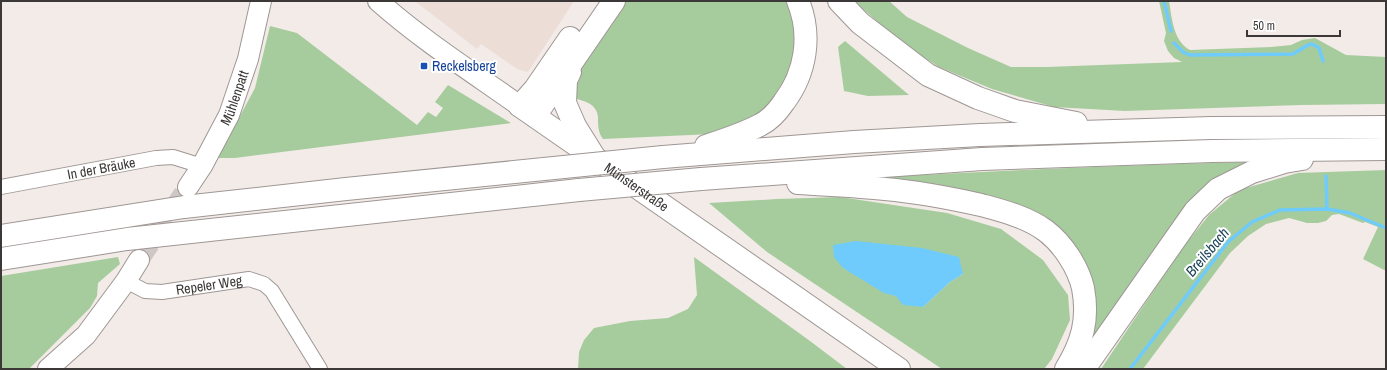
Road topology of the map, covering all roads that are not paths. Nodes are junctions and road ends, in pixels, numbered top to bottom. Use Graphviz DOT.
graph roads {
  1 [pos="261,1"];
  2 [pos="378,1"];
  3 [pos="596,1"];
  4 [pos="614,1"];
  5 [pos="798,1"];
  6 [pos="838,1"];
  7 [pos="580,50"];
  8 [pos="527,111"];
  9 [pos="1386,127"];
  10 [pos="1115,131"];
  11 [pos="1357,149"];
  12 [pos="1386,149"];
  13 [pos="670,157"];
  14 [pos="595,158"];
  15 [pos="202,166"];
  16 [pos="709,178"];
  17 [pos="1,187"];
  18 [pos="188,187"];
  19 [pos="1,236"];
  20 [pos="1,259"];
  21 [pos="139,260"];
  22 [pos="126,281"];
  23 [pos="48,369"];
  24 [pos="320,369"];
  25 [pos="899,369"];
  26 [pos="1066,369"];
  27 [pos="1084,369"];
  1 -- 15 [label="street, Mühlenpatt"];
  2 -- 8 [label="street, Münsterstraße"];
  3 -- 8 [label="main road"];
  4 -- 7 [label="main road"];
  5 -- 13 [label="main road"];
  6 -- 10 [label="main road"];
  7 -- 8 [label="main road"];
  7 -- 14 [label="main road"];
  8 -- 14 [label="main road, Münsterstraße"];
  9 -- 10 [label="main road"];
  10 -- 13 [label="main road"];
  11 -- 12 [label="main road"];
  11 -- 16 [label="main road"];
  11 -- 27 [label="main road"];
  13 -- 19 [label="main road, bridge"];
  14 -- 25 [label="main road, Münsterstraße"];
  15 -- 17 [label="street, In der Bräuke"];
  15 -- 18 [label="street, Mühlenpatt"];
  16 -- 20 [label="main road, bridge"];
  16 -- 26 [label="main road"];
  21 -- 22 [label="street"];
  22 -- 23 [label="street"];
  22 -- 24 [label="street, Repeler Weg"];
}
